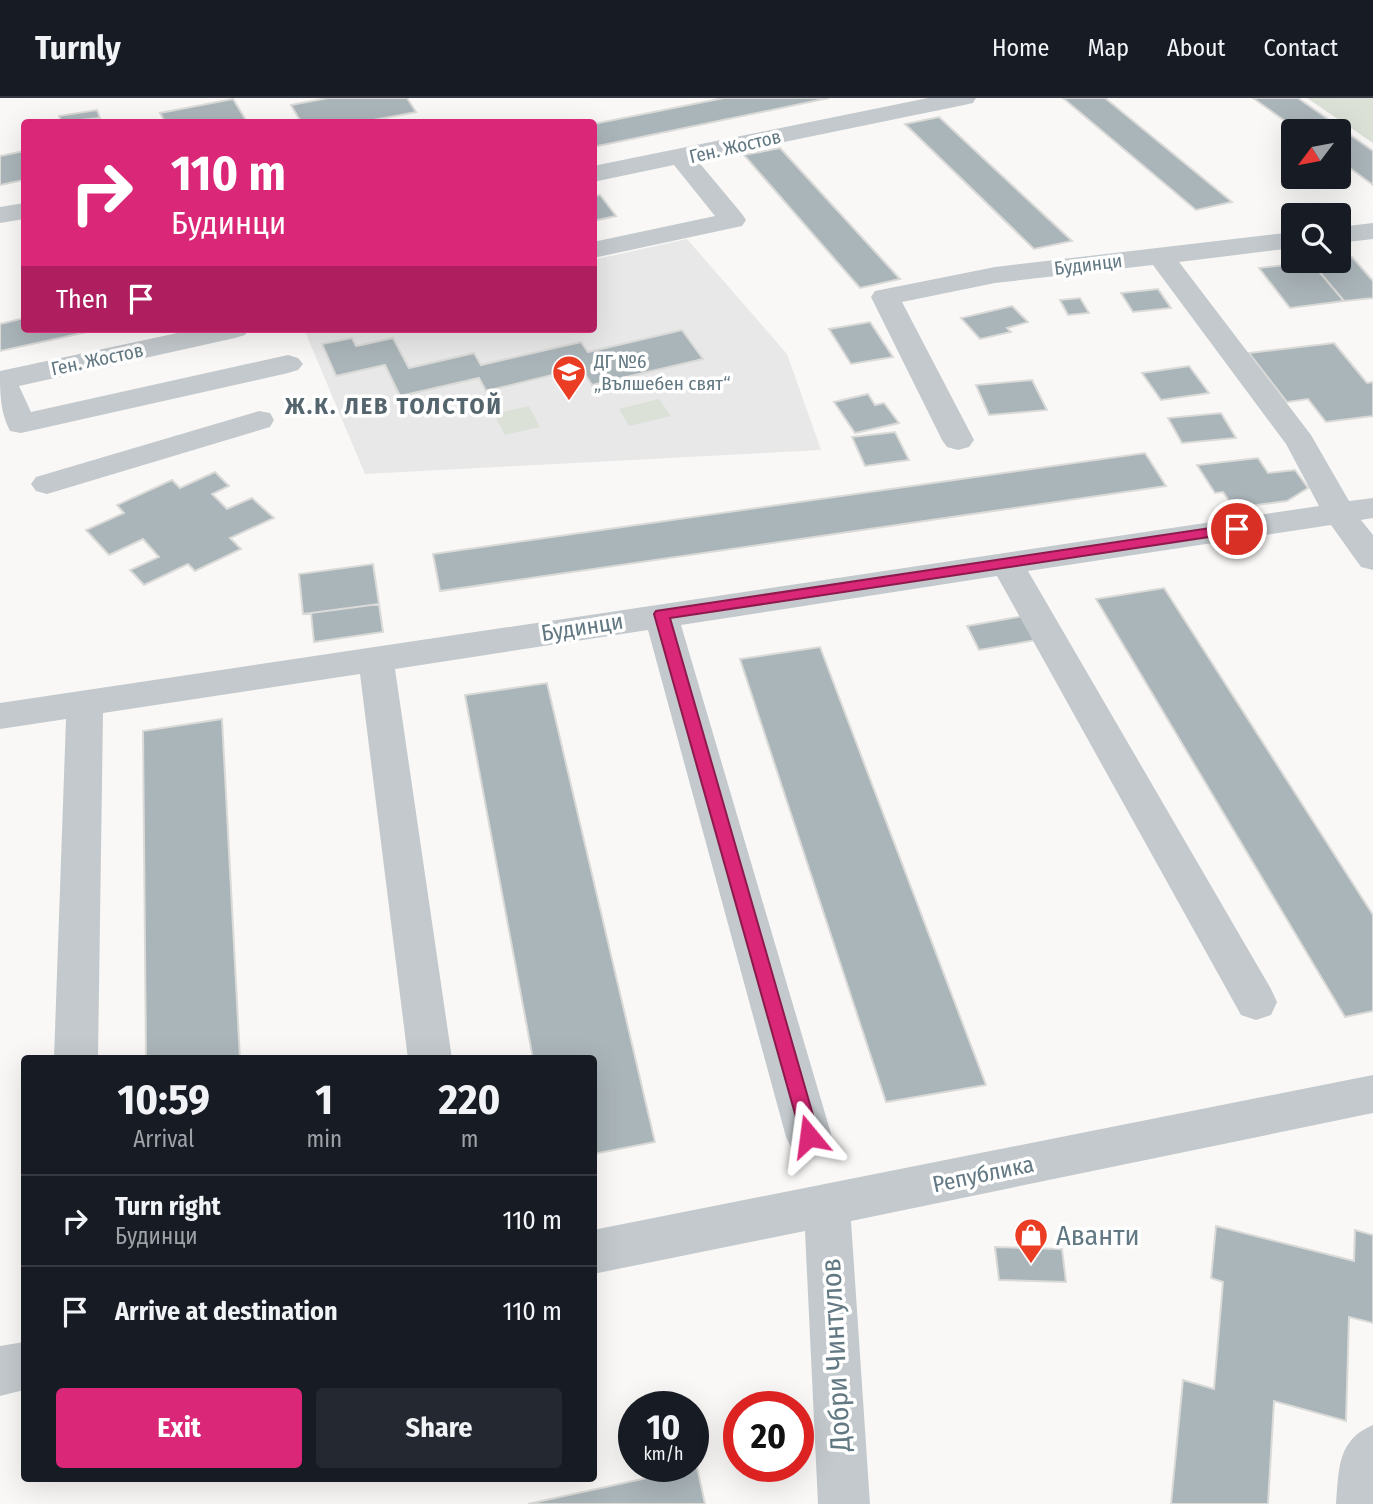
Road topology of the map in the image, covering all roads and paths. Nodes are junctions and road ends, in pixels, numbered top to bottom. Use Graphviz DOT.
graph roads {
  1 [pos="964,98"];
  2 [pos="680,156"];
  3 [pos="597,173"];
  4 [pos="21,212"];
  5 [pos="0,215"];
  6 [pos="1373,231"];
  7 [pos="1351,234"];
  8 [pos="1281,241"];
  9 [pos="597,249"];
  10 [pos="1160,255"];
  11 [pos="217,333"];
  12 [pos="288,364"];
  13 [pos="0,381"];
  14 [pos="259,420"];
  15 [pos="958,440"];
  16 [pos="47,484"];
  17 [pos="1373,508"];
  18 [pos="1339,513"];
  19 [pos="1373,559"];
  20 [pos="1006,563"];
  21 [pos="662,614"];
  22 [pos="376,658"];
  23 [pos="85,703"];
  24 [pos="0,716"];
  25 [pos="1256,1002"];
  26 [pos="76,1055"];
  27 [pos="429,1055"];
  28 [pos="1373,1094"];
  29 [pos="809,1136"];
  30 [pos="827,1205"];
  31 [pos="597,1251"];
  32 [pos="21,1367"];
  33 [pos="0,1371"];
  34 [pos="1373,1451"];
  35 [pos="844,1504"];
  36 [pos="1362,1504"];
  1 -- 2 [label="street, Ген. Жостов"];
  2 -- 3 [label="street"];
  2 -- 9 [label="street, Ген. Жостов"];
  4 -- 5 [label="street"];
  6 -- 7 [label="street"];
  8 -- 10 [label="street, Будинци"];
  10 -- 15 [label="street, Будинци"];
  10 -- 18 [label="street"];
  11 -- 13 [label="street, Ген. Жостов"];
  12 -- 13 [label="street"];
  14 -- 16 [label="street"];
  17 -- 18 [label="street, Будинци"];
  18 -- 19 [label="street"];
  18 -- 20 [label="street, Будинци"];
  20 -- 21 [label="street, Будинци"];
  20 -- 25 [label="street"];
  21 -- 22 [label="street, Будинци"];
  21 -- 29 [label="street"];
  22 -- 23 [label="street, Будинци"];
  22 -- 27 [label="street"];
  23 -- 24 [label="street, Будинци"];
  23 -- 26 [label="street"];
  28 -- 30 [label="street, Република"];
  30 -- 31 [label="street, Република"];
  30 -- 35 [label="street, Добри Чинтулов"];
  32 -- 33 [label="street"];
  34 -- 36 [label="street"];
}
